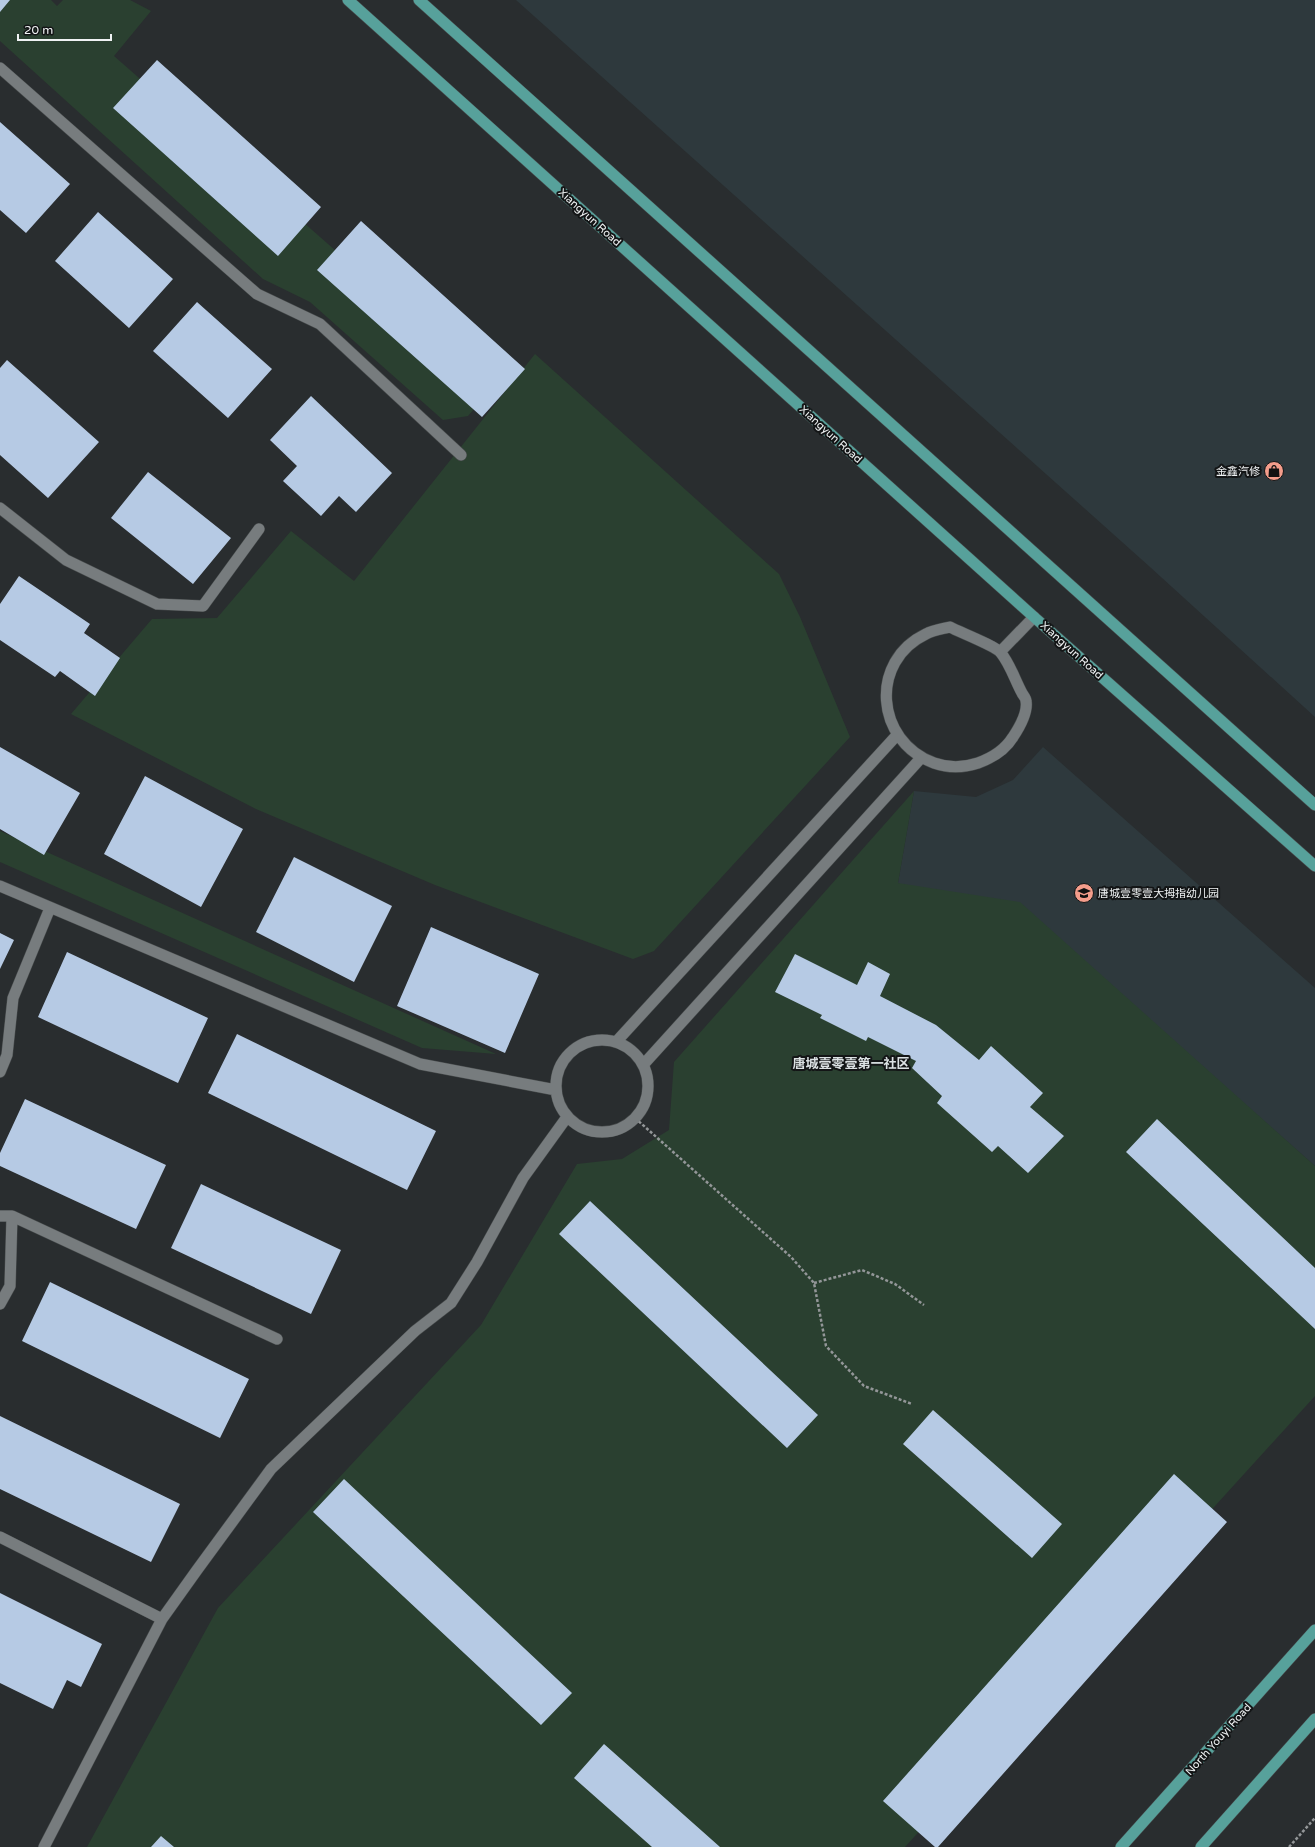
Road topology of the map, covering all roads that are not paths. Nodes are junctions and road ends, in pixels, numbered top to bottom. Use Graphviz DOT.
graph roads {
  1 [pos="348,0"];
  2 [pos="419,0"];
  3 [pos="0,68"];
  4 [pos="462,455"];
  5 [pos="0,508"];
  6 [pos="259,529"];
  7 [pos="1034,617"];
  8 [pos="1000,652"];
  9 [pos="897,735"];
  10 [pos="921,758"];
  11 [pos="1315,805"];
  12 [pos="1315,866"];
  13 [pos="0,886"];
  14 [pos="50,908"];
  15 [pos="616,1042"];
  16 [pos="643,1065"];
  17 [pos="0,1072"];
  18 [pos="556,1090"];
  19 [pos="568,1117"];
  20 [pos="0,1216"];
  21 [pos="12,1216"];
  22 [pos="0,1304"];
  23 [pos="277,1339"];
  24 [pos="0,1537"];
  25 [pos="162,1619"];
  26 [pos="1315,1630"];
  27 [pos="1315,1719"];
  28 [pos="44,1847"];
  29 [pos="1120,1847"];
  30 [pos="1201,1847"];
  1 -- 7 [label="main road, Xiangyun Road"];
  2 -- 11 [label="main road"];
  3 -- 4 [label="lane"];
  5 -- 6 [label="lane"];
  7 -- 8 [label="lane"];
  7 -- 12 [label="main road, Xiangyun Road"];
  8 -- 9 [label="lane"];
  8 -- 10 [label="lane"];
  9 -- 10 [label="lane"];
  9 -- 15 [label="lane"];
  10 -- 16 [label="lane"];
  13 -- 14 [label="lane"];
  14 -- 17 [label="lane"];
  14 -- 18 [label="lane"];
  15 -- 16 [label="lane"];
  15 -- 18 [label="lane"];
  16 -- 19 [label="lane"];
  18 -- 19 [label="lane"];
  19 -- 25 [label="lane"];
  20 -- 21 [label="lane"];
  21 -- 22 [label="lane"];
  21 -- 23 [label="lane"];
  24 -- 25 [label="lane"];
  25 -- 28 [label="lane"];
  26 -- 29 [label="main road, North Youyi Road"];
  27 -- 30 [label="main road"];
}
